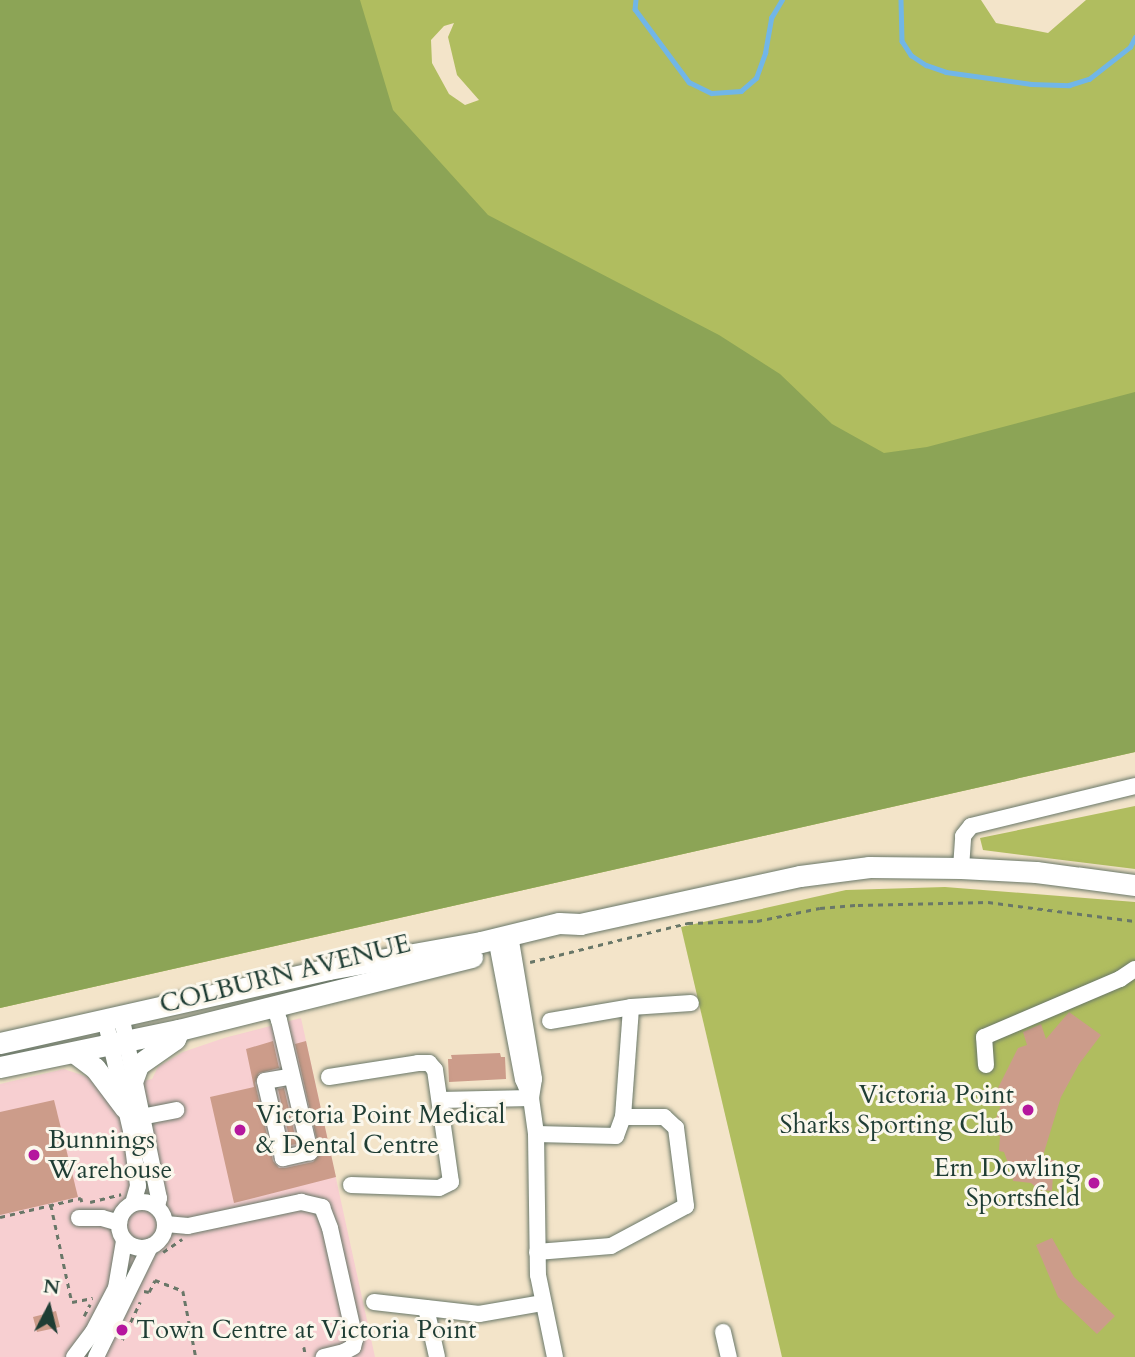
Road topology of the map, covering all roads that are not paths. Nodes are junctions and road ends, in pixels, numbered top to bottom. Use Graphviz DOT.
graph roads {
  1 [pos="1135,786"];
  2 [pos="961,867"];
  3 [pos="1135,885"];
  4 [pos="506,947"];
  5 [pos="1135,969"];
  6 [pos="691,1003"];
  7 [pos="274,1005"];
  8 [pos="631,1007"];
  9 [pos="113,1017"];
  10 [pos="550,1021"];
  11 [pos="179,1030"];
  12 [pos="0,1043"];
  13 [pos="119,1043"];
  14 [pos="75,1053"];
  15 [pos="986,1065"];
  16 [pos="0,1067"];
  17 [pos="292,1076"];
  18 [pos="329,1077"];
  19 [pos="133,1079"];
  20 [pos="531,1098"];
  21 [pos="440,1100"];
  22 [pos="176,1110"];
  23 [pos="133,1112"];
  24 [pos="623,1117"];
  25 [pos="536,1135"];
  26 [pos="351,1185"];
  27 [pos="133,1203"];
  28 [pos="157,1207"];
  29 [pos="79,1218"];
  30 [pos="119,1223"];
  31 [pos="166,1224"];
  32 [pos="124,1241"];
  33 [pos="150,1247"];
  34 [pos="537,1252"];
  35 [pos="374,1302"];
  36 [pos="543,1303"];
  37 [pos="426,1308"];
  38 [pos="723,1332"];
  39 [pos="74,1357"];
  40 [pos="96,1357"];
  41 [pos="324,1357"];
  42 [pos="437,1357"];
  43 [pos="555,1357"];
  44 [pos="729,1357"];
  1 -- 2 [label="street"];
  2 -- 3 [label="main road, COLBURN AVENUE"];
  2 -- 4 [label="main road, COLBURN AVENUE"];
  4 -- 7 [label="main road, COLBURN AVENUE"];
  4 -- 9 [label="main road, COLBURN AVENUE"];
  4 -- 20 [label="street"];
  5 -- 15 [label="street"];
  6 -- 8 [label="street"];
  7 -- 11 [label="main road, COLBURN AVENUE"];
  7 -- 17 [label="street"];
  8 -- 10 [label="street"];
  8 -- 24 [label="street"];
  9 -- 12 [label="main road, COLBURN AVENUE"];
  9 -- 13 [label="street"];
  11 -- 13 [label="main road, COLBURN AVENUE"];
  11 -- 19 [label="main road"];
  13 -- 14 [label="main road, COLBURN AVENUE"];
  13 -- 19 [label="street"];
  13 -- 23 [label="street"];
  14 -- 16 [label="main road, COLBURN AVENUE"];
  14 -- 23 [label="main road"];
  17 -- 17 [label="street"];
  18 -- 21 [label="street"];
  19 -- 23 [label="street"];
  20 -- 21 [label="street"];
  20 -- 25 [label="street"];
  21 -- 26 [label="street"];
  22 -- 23 [label="street"];
  23 -- 27 [label="street"];
  23 -- 28 [label="street"];
  24 -- 25 [label="street"];
  24 -- 34 [label="street"];
  25 -- 34 [label="street"];
  27 -- 28 [label="street"];
  27 -- 30 [label="street"];
  28 -- 31 [label="street"];
  29 -- 30 [label="street"];
  30 -- 32 [label="street"];
  31 -- 33 [label="street"];
  31 -- 41 [label="street"];
  32 -- 33 [label="street"];
  32 -- 39 [label="street"];
  33 -- 40 [label="street"];
  34 -- 36 [label="street"];
  35 -- 37 [label="street"];
  36 -- 37 [label="street"];
  36 -- 43 [label="street"];
  37 -- 42 [label="street"];
  38 -- 44 [label="street"];
}
